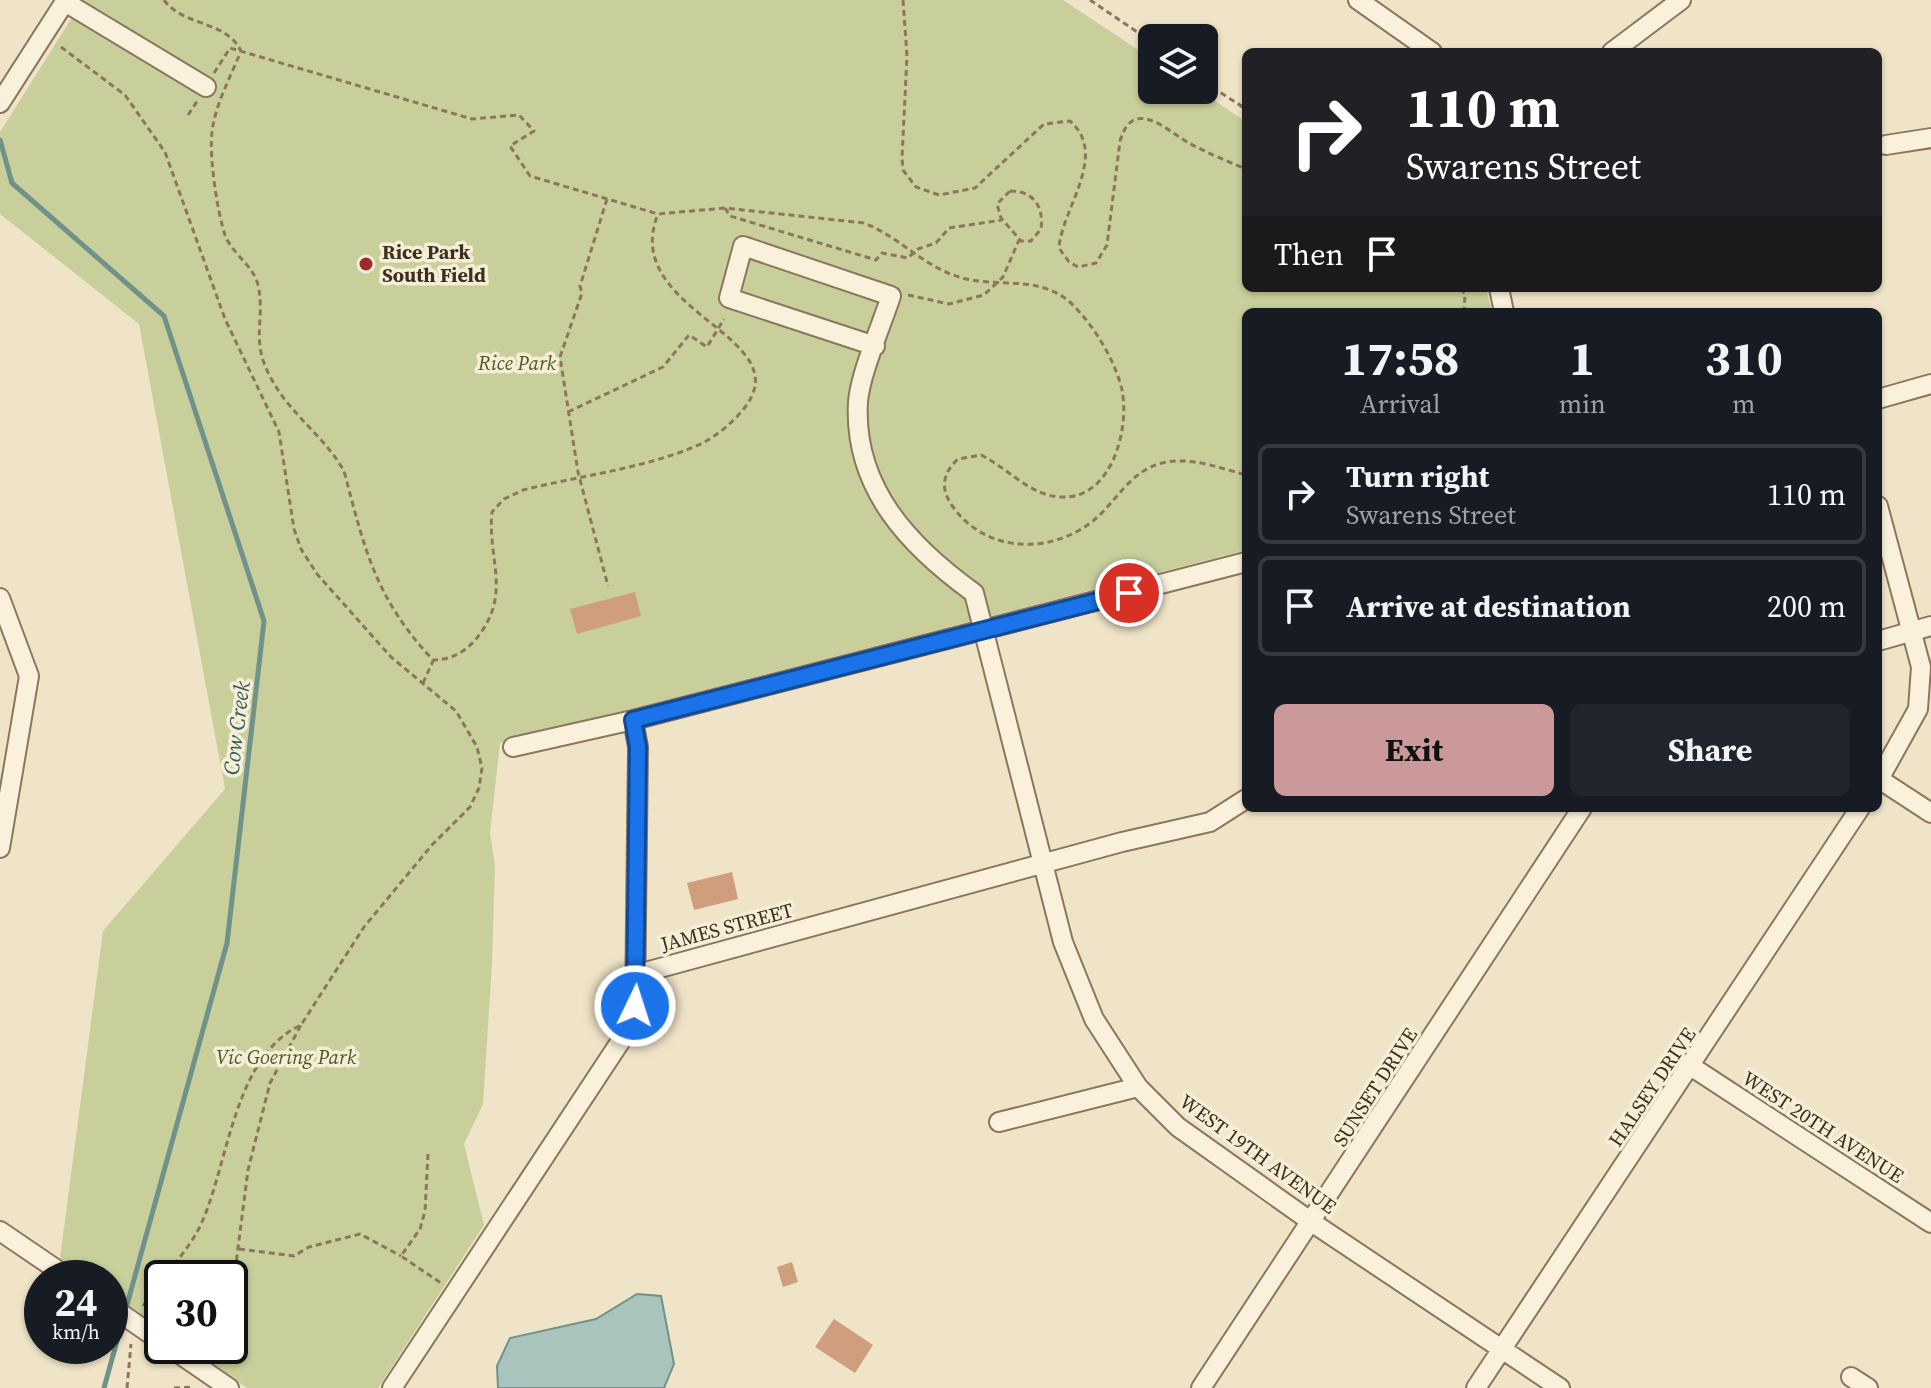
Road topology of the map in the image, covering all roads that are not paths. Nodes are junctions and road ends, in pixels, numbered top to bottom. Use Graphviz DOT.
graph roads {
  1 [pos="1358,0"];
  2 [pos="1681,0"];
  3 [pos="66,1"];
  4 [pos="1426,48"];
  5 [pos="1617,48"];
  6 [pos="206,87"];
  7 [pos="0,103"];
  8 [pos="1931,138"];
  9 [pos="1886,145"];
  10 [pos="875,346"];
  11 [pos="1931,384"];
  12 [pos="1882,398"];
  13 [pos="1882,517"];
  14 [pos="1242,563"];
  15 [pos="0,598"];
  16 [pos="1922,629"];
  17 [pos="983,631"];
  18 [pos="1882,640"];
  19 [pos="633,720"];
  20 [pos="513,747"];
  21 [pos="1882,775"];
  22 [pos="1882,782"];
  23 [pos="1242,802"];
  24 [pos="4,811"];
  25 [pos="1579,812"];
  26 [pos="1857,812"];
  27 [pos="1931,813"];
  28 [pos="0,848"];
  29 [pos="1043,863"];
  30 [pos="638,974"];
  31 [pos="1692,1067"];
  32 [pos="1138,1087"];
  33 [pos="999,1122"];
  34 [pos="1313,1223"];
  35 [pos="1931,1223"];
  36 [pos="0,1231"];
  37 [pos="43,1260"];
  38 [pos="1502,1349"];
  39 [pos="194,1364"];
  40 [pos="1851,1377"];
  41 [pos="229,1388"];
  42 [pos="392,1388"];
  43 [pos="1201,1388"];
  44 [pos="1476,1388"];
  45 [pos="1560,1388"];
  46 [pos="1868,1388"];
  1 -- 4 [label="street"];
  2 -- 5 [label="street"];
  3 -- 6 [label="street"];
  3 -- 7 [label="street"];
  8 -- 9 [label="street"];
  10 -- 10 [label="street, WEST 19TH AVENUE"];
  10 -- 17 [label="street, WEST 19TH AVENUE"];
  11 -- 12 [label="street"];
  13 -- 16 [label="street"];
  14 -- 17 [label="street"];
  15 -- 24 [label="street"];
  16 -- 18 [label="street"];
  16 -- 21 [label="street"];
  17 -- 19 [label="street"];
  17 -- 29 [label="street, WEST 19TH AVENUE"];
  19 -- 20 [label="street"];
  19 -- 30 [label="street"];
  22 -- 27 [label="street"];
  23 -- 29 [label="street, JAMES STREET"];
  24 -- 28 [label="street"];
  25 -- 34 [label="street, SUNSET DRIVE"];
  26 -- 31 [label="street, HALSEY DRIVE"];
  29 -- 30 [label="street, JAMES STREET"];
  29 -- 32 [label="street, WEST 19TH AVENUE"];
  30 -- 42 [label="street"];
  31 -- 35 [label="street, WEST 20TH AVENUE"];
  31 -- 38 [label="street, HALSEY DRIVE"];
  32 -- 33 [label="street"];
  32 -- 34 [label="street, WEST 19TH AVENUE"];
  34 -- 38 [label="street, WEST 19TH AVENUE"];
  34 -- 43 [label="street, SUNSET DRIVE"];
  36 -- 37 [label="street"];
  38 -- 44 [label="street, HALSEY DRIVE"];
  38 -- 45 [label="street, WEST 19TH AVENUE"];
  39 -- 41 [label="street"];
  40 -- 46 [label="street"];
}
